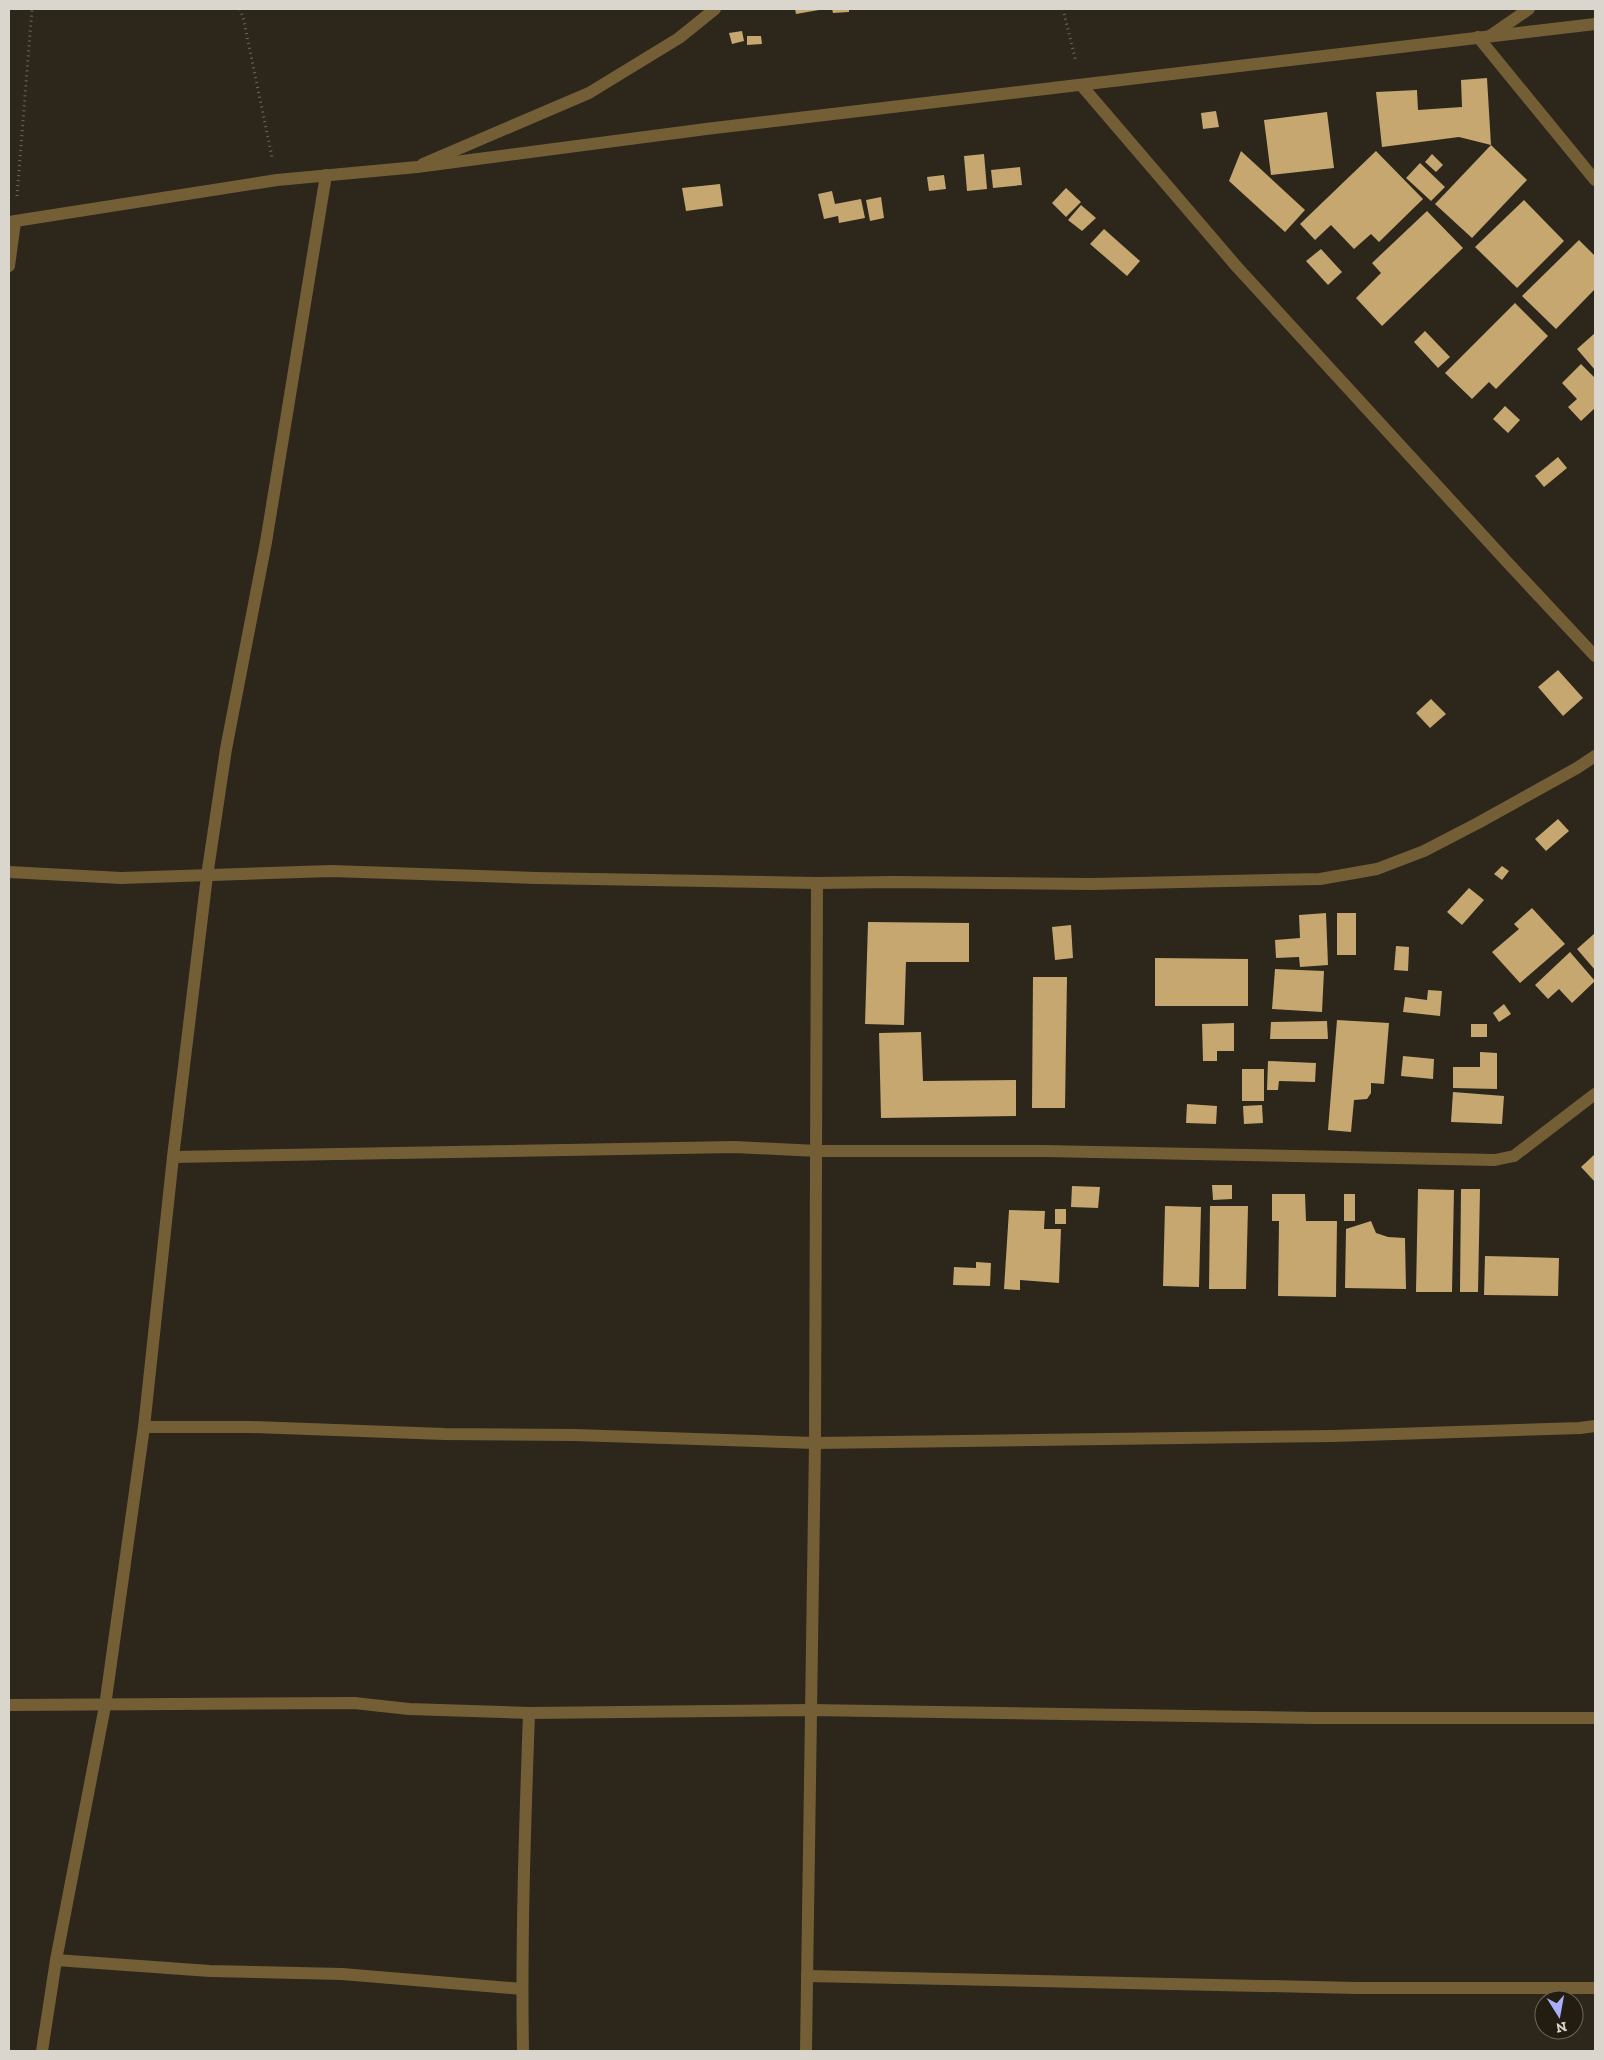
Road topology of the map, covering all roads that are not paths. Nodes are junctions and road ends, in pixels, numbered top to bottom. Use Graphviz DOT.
graph roads {
  1 [pos="715,9"];
  2 [pos="1529,9"];
  3 [pos="1595,24"];
  4 [pos="1484,36"];
  5 [pos="1082,86"];
  6 [pos="417,167"];
  7 [pos="326,176"];
  8 [pos="1595,180"];
  9 [pos="12,222"];
  10 [pos="9,266"];
  11 [pos="1595,656"];
  12 [pos="1595,756"];
  13 [pos="9,872"];
  14 [pos="207,876"];
  15 [pos="817,883"];
  16 [pos="1595,1094"];
  17 [pos="817,1151"];
  18 [pos="173,1157"];
  19 [pos="1595,1426"];
  20 [pos="144,1427"];
  21 [pos="815,1443"];
  22 [pos="9,1705"];
  23 [pos="105,1706"];
  24 [pos="810,1710"];
  25 [pos="530,1713"];
  26 [pos="1595,1718"];
  27 [pos="56,1960"];
  28 [pos="807,1976"];
  29 [pos="522,1988"];
  30 [pos="1595,1988"];
  31 [pos="42,2051"];
  32 [pos="523,2051"];
  33 [pos="806,2051"];
  1 -- 6 [label="street"];
  2 -- 4 [label="street"];
  3 -- 4 [label="street"];
  4 -- 5 [label="street"];
  4 -- 8 [label="street"];
  5 -- 6 [label="street"];
  5 -- 11 [label="street"];
  6 -- 7 [label="street"];
  7 -- 9 [label="street"];
  7 -- 14 [label="street"];
  9 -- 10 [label="street"];
  12 -- 15 [label="street"];
  13 -- 14 [label="street"];
  14 -- 15 [label="street"];
  14 -- 18 [label="street"];
  15 -- 17 [label="street"];
  16 -- 17 [label="street"];
  17 -- 18 [label="street"];
  17 -- 21 [label="street"];
  18 -- 20 [label="street"];
  19 -- 21 [label="street"];
  20 -- 21 [label="street"];
  20 -- 23 [label="street"];
  21 -- 24 [label="street"];
  22 -- 23 [label="street"];
  23 -- 25 [label="street"];
  23 -- 27 [label="street"];
  24 -- 25 [label="street"];
  24 -- 26 [label="street"];
  24 -- 28 [label="street"];
  25 -- 29 [label="street"];
  27 -- 29 [label="street"];
  27 -- 31 [label="street"];
  28 -- 30 [label="street"];
  28 -- 33 [label="street"];
  29 -- 32 [label="street"];
}
